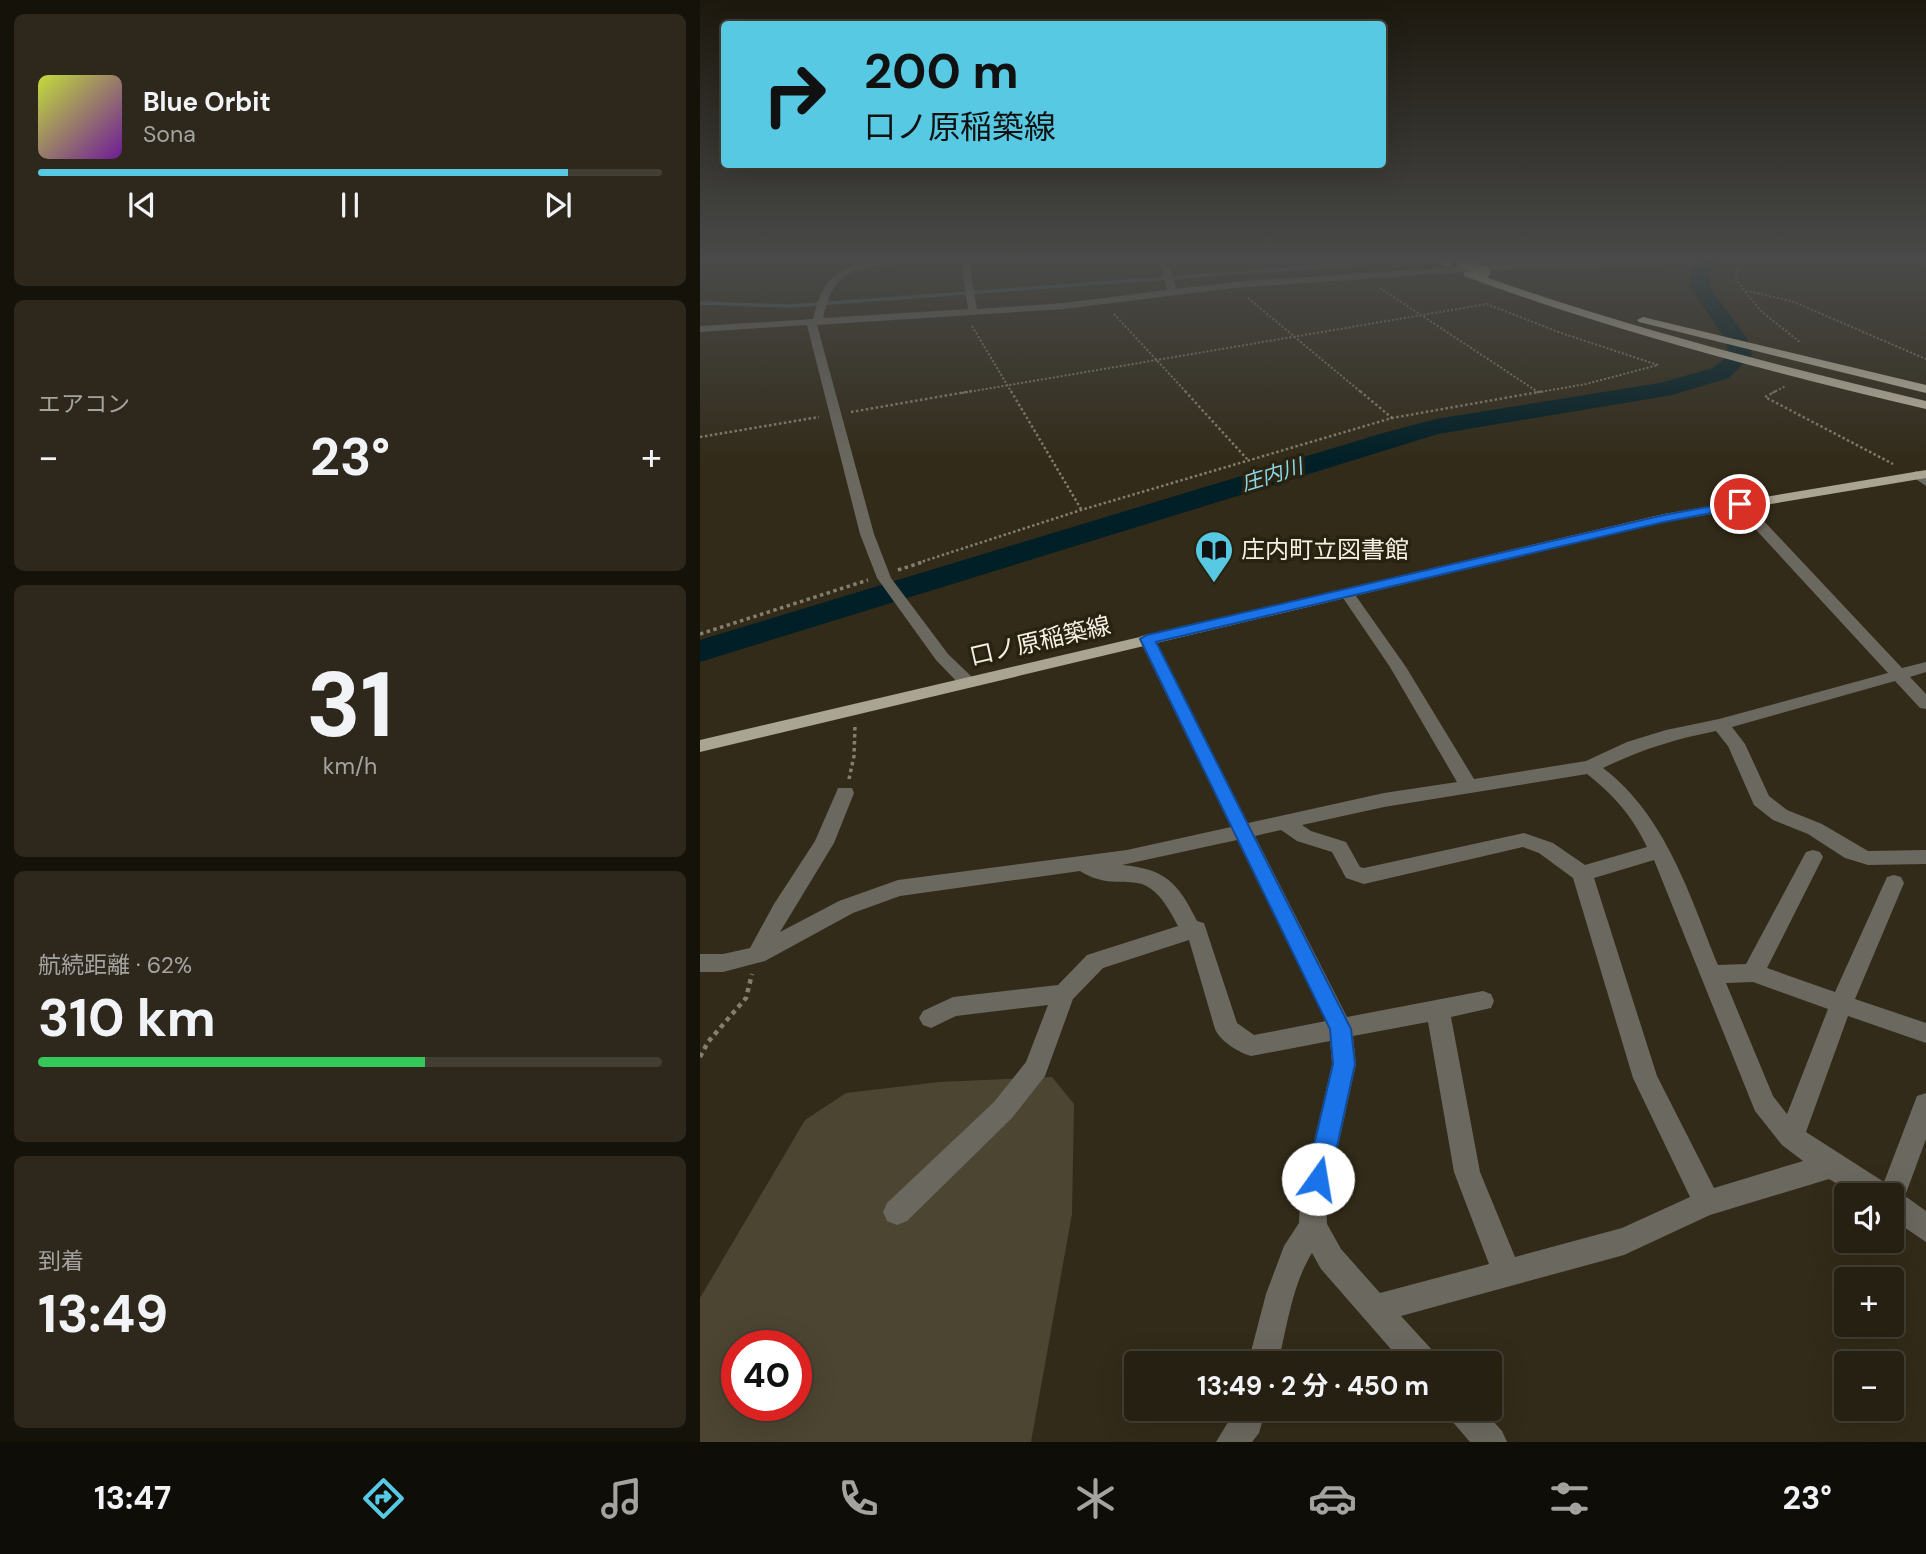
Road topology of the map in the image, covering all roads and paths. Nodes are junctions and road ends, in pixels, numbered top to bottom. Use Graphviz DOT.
graph roads {
  1 [pos="815,328"];
  2 [pos="977,328"];
  3 [pos="1127,328"];
  4 [pos="1284,328"];
  5 [pos="1344,328"];
  6 [pos="1441,328"];
  7 [pos="1546,328"];
  8 [pos="1623,328"];
  9 [pos="1643,328"];
  10 [pos="1786,328"];
  11 [pos="1855,328"];
  12 [pos="1294,337"];
  13 [pos="1694,345"];
  14 [pos="1804,346"];
  15 [pos="1926,359"];
  16 [pos="1156,360"];
  17 [pos="1786,369"];
  18 [pos="1787,385"];
  19 [pos="1007,386"];
  20 [pos="1926,389"];
  21 [pos="1538,392"];
  22 [pos="1926,398"];
  23 [pos="1926,405"];
  24 [pos="1926,413"];
  25 [pos="836,415"];
  26 [pos="1392,418"];
  27 [pos="700,437"];
  28 [pos="1247,459"];
  29 [pos="1923,477"];
  30 [pos="1740,504"];
  31 [pos="1081,510"];
  32 [pos="883,577"];
  33 [pos="1346,592"];
  34 [pos="700,634"];
  35 [pos="1147,639"];
  36 [pos="1926,667"];
  37 [pos="1898,676"];
  38 [pos="967,682"];
  39 [pos="1926,704"];
  40 [pos="855,719"];
  41 [pos="1720,725"];
  42 [pos="700,746"];
  43 [pos="1590,767"];
  44 [pos="1468,784"];
  45 [pos="845,793"];
  46 [pos="1282,821"];
  47 [pos="1244,830"];
  48 [pos="1659,851"];
  49 [pos="1813,857"];
  50 [pos="1926,857"];
  51 [pos="1080,864"];
  52 [pos="1582,874"];
  53 [pos="1894,883"];
  54 [pos="1191,931"];
  55 [pos="757,956"];
  56 [pos="700,963"];
  57 [pos="1753,973"];
  58 [pos="1710,974"];
  59 [pos="1064,994"];
  60 [pos="1483,1001"];
  61 [pos="1842,1004"];
  62 [pos="1438,1010"];
  63 [pos="931,1018"];
  64 [pos="1340,1029"];
  65 [pos="1926,1033"];
  66 [pos="700,1057"];
  67 [pos="1926,1104"];
  68 [pos="1791,1137"];
  69 [pos="1833,1165"];
  70 [pos="1861,1183"];
  71 [pos="1897,1183"];
  72 [pos="1707,1203"];
  73 [pos="897,1212"];
  74 [pos="1904,1212"];
  75 [pos="1313,1227"];
  76 [pos="1926,1228"];
  77 [pos="1507,1273"];
  78 [pos="1376,1309"];
  79 [pos="1266,1351"];
  80 [pos="1413,1351"];
  81 [pos="1248,1421"];
  82 [pos="1473,1421"];
  83 [pos="1232,1442"];
  84 [pos="1491,1442"];
  1 -- 25 [label="street"];
  2 -- 19 [label="path"];
  3 -- 16 [label="path"];
  4 -- 12 [label="path"];
  5 -- 12 [label="path"];
  6 -- 21 [label="path"];
  7 -- 21 [label="path"];
  8 -- 13 [label="highway"];
  9 -- 13 [label="highway"];
  10 -- 14 [label="path"];
  11 -- 15 [label="path"];
  12 -- 16 [label="path"];
  12 -- 26 [label="path"];
  13 -- 17 [label="highway"];
  13 -- 17 [label="highway"];
  16 -- 19 [label="path"];
  16 -- 28 [label="path"];
  17 -- 20 [label="highway"];
  17 -- 22 [label="highway"];
  17 -- 23 [label="highway"];
  17 -- 24 [label="highway"];
  18 -- 29 [label="path"];
  19 -- 25 [label="path"];
  19 -- 31 [label="path"];
  21 -- 26 [label="path"];
  25 -- 27 [label="path"];
  25 -- 32 [label="street"];
  26 -- 28 [label="path"];
  28 -- 31 [label="path"];
  29 -- 30 [label="main road, 口ノ原稲築線"];
  30 -- 33 [label="main road, 口ノ原稲築線"];
  30 -- 37 [label="street"];
  31 -- 32 [label="path"];
  32 -- 34 [label="path"];
  32 -- 38 [label="street"];
  33 -- 35 [label="main road, 口ノ原稲築線"];
  33 -- 44 [label="street"];
  35 -- 38 [label="main road, 口ノ原稲築線"];
  35 -- 47 [label="street"];
  36 -- 37 [label="street"];
  37 -- 39 [label="street"];
  37 -- 41 [label="street"];
  38 -- 42 [label="main road, 口ノ原稲築線"];
  40 -- 45 [label="path"];
  41 -- 43 [label="street"];
  41 -- 50 [label="street"];
  43 -- 44 [label="street"];
  43 -- 48 [label="street"];
  44 -- 46 [label="street"];
  45 -- 55 [label="street"];
  46 -- 47 [label="street"];
  46 -- 52 [label="street"];
  47 -- 51 [label="street"];
  47 -- 64 [label="street"];
  48 -- 52 [label="street"];
  48 -- 58 [label="street"];
  49 -- 57 [label="street"];
  51 -- 54 [label="street"];
  51 -- 55 [label="street"];
  52 -- 72 [label="street"];
  53 -- 61 [label="street"];
  54 -- 59 [label="street"];
  54 -- 64 [label="street"];
  55 -- 56 [label="street"];
  55 -- 66 [label="path"];
  57 -- 58 [label="street"];
  57 -- 61 [label="street"];
  58 -- 68 [label="street"];
  59 -- 63 [label="street"];
  59 -- 73 [label="street"];
  60 -- 62 [label="street"];
  61 -- 65 [label="street"];
  61 -- 68 [label="street"];
  62 -- 64 [label="street"];
  62 -- 77 [label="street"];
  64 -- 75 [label="street"];
  67 -- 71 [label="street"];
  68 -- 69 [label="street"];
  69 -- 70 [label="street"];
  69 -- 72 [label="street"];
  72 -- 77 [label="street"];
  74 -- 76 [label="street"];
  75 -- 78 [label="street"];
  75 -- 79 [label="street"];
  77 -- 78 [label="street"];
  78 -- 80 [label="street"];
  81 -- 83 [label="street"];
  82 -- 84 [label="street"];
}
